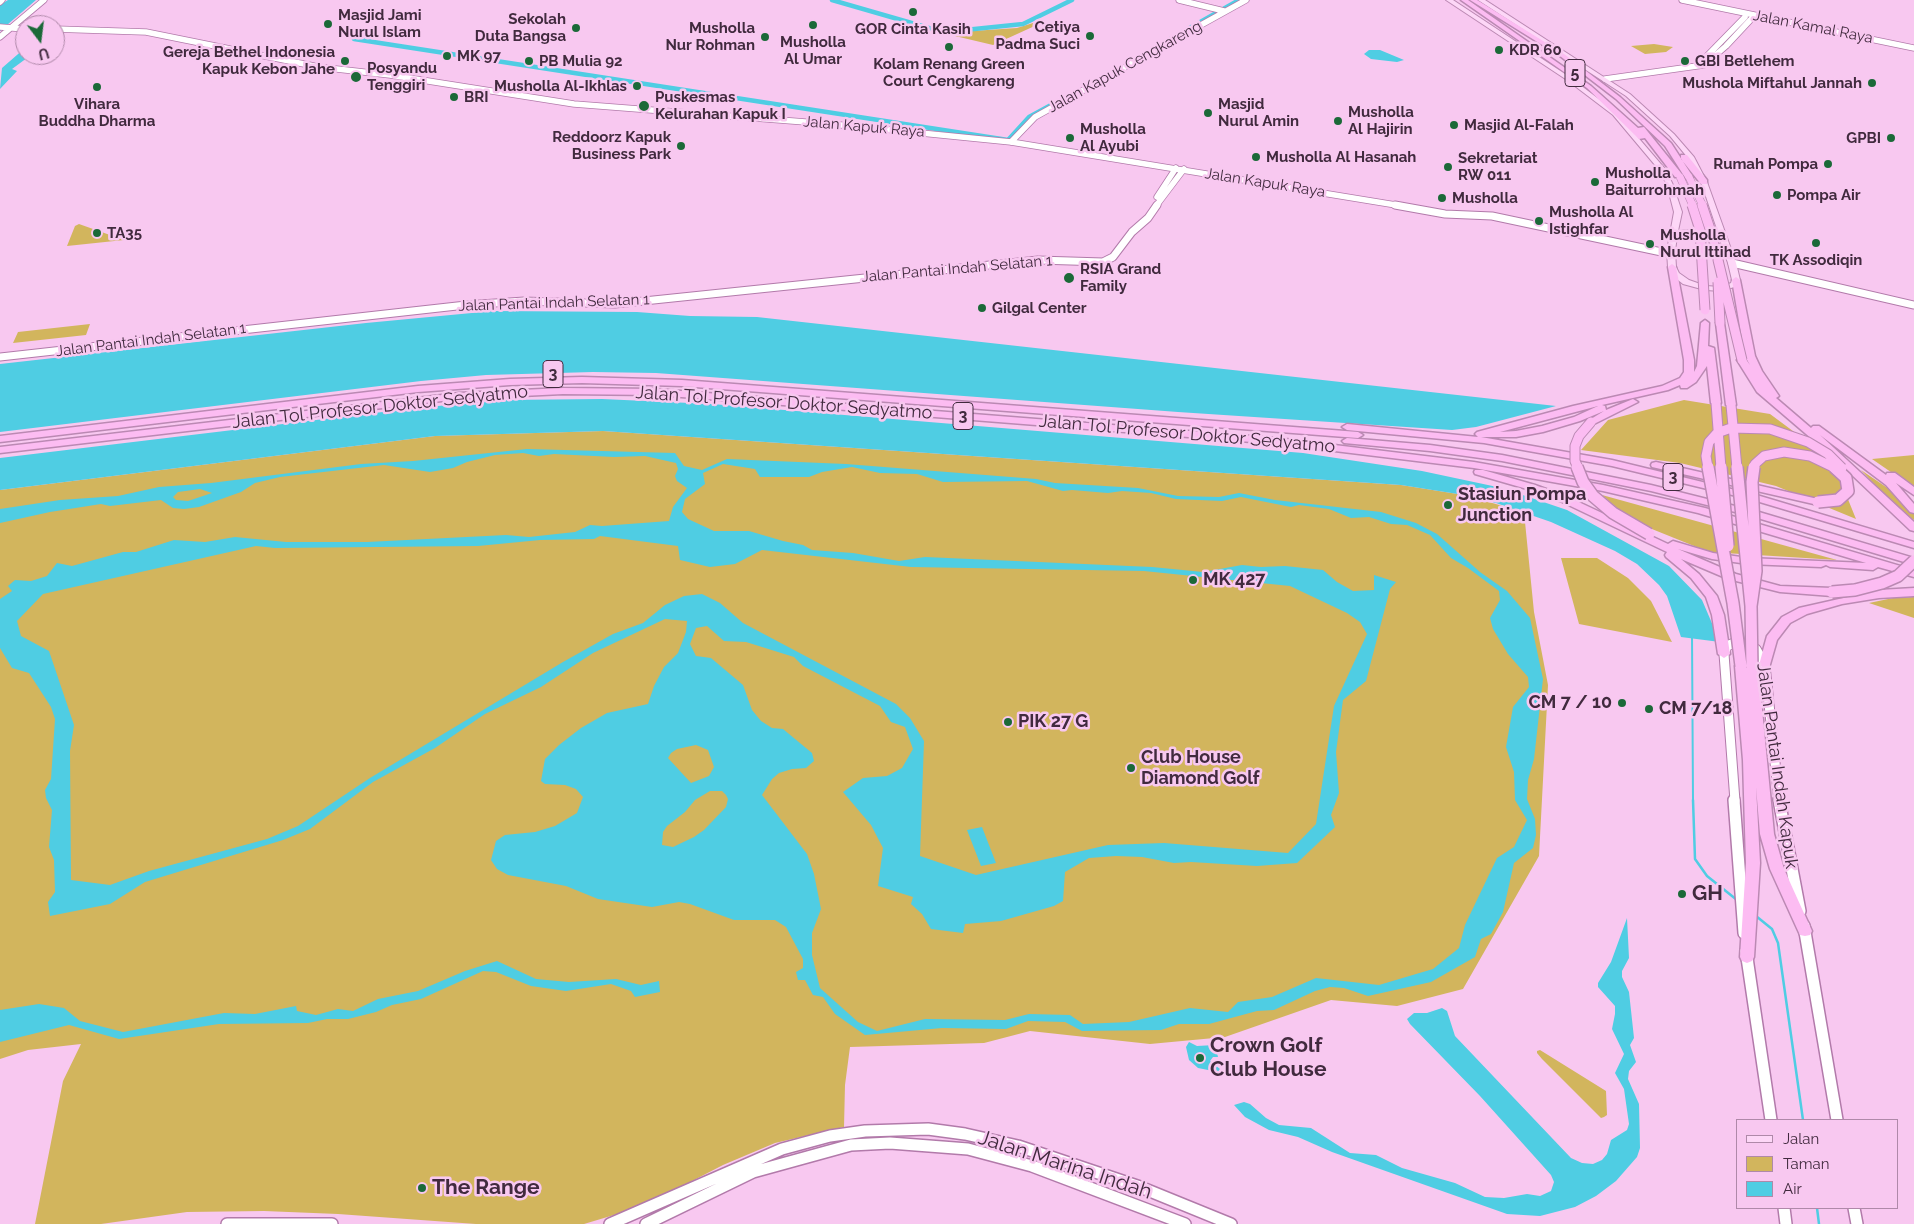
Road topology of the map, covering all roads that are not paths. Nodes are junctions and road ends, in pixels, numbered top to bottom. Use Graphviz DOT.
graph roads {
  1 [pos="44,0"];
  2 [pos="1179,0"];
  3 [pos="1246,0"];
  4 [pos="1449,0"];
  5 [pos="1455,0"];
  6 [pos="1464,0"];
  7 [pos="1473,0"];
  8 [pos="1481,0"];
  9 [pos="1682,0"];
  10 [pos="1224,11"];
  11 [pos="1751,15"];
  12 [pos="2,28"];
  13 [pos="12,28"];
  14 [pos="15,28"];
  15 [pos="65,29"];
  16 [pos="0,37"];
  17 [pos="1914,48"];
  18 [pos="1553,61"];
  19 [pos="1703,64"];
  20 [pos="1602,80"];
  21 [pos="1011,142"];
  22 [pos="1179,170"];
  23 [pos="1663,170"];
  24 [pos="1704,182"];
  25 [pos="1678,220"];
  26 [pos="1719,224"];
  27 [pos="1674,234"];
  28 [pos="1725,240"];
  29 [pos="1671,254"];
  30 [pos="1718,260"];
  31 [pos="1733,266"];
  32 [pos="1672,267"];
  33 [pos="1736,280"];
  34 [pos="503,300"];
  35 [pos="1914,305"];
  36 [pos="1705,321"];
  37 [pos="0,352"];
  38 [pos="0,357"];
  39 [pos="1743,363"];
  40 [pos="1681,387"];
  41 [pos="1774,396"];
  42 [pos="1794,416"];
  43 [pos="0,432"];
  44 [pos="1426,433"];
  45 [pos="1480,434"];
  46 [pos="1467,435"];
  47 [pos="0,439"];
  48 [pos="1277,441"];
  49 [pos="0,444"];
  50 [pos="0,450"];
  51 [pos="1914,492"];
  52 [pos="1914,510"];
  53 [pos="1595,513"];
  54 [pos="1914,529"];
  55 [pos="1914,545"];
  56 [pos="1914,556"];
  57 [pos="1914,561"];
  58 [pos="1914,574"];
  59 [pos="1914,592"];
  60 [pos="1838,599"];
  61 [pos="1732,603"];
  62 [pos="1751,606"];
  63 [pos="1724,654"];
  64 [pos="1753,666"];
  65 [pos="1748,913"];
  66 [pos="1805,931"];
  67 [pos="1747,956"];
  68 [pos="1771,1119"];
  69 [pos="1836,1119"];
  70 [pos="1784,1209"];
  71 [pos="1854,1209"];
  72 [pos="226,1224"];
  73 [pos="332,1224"];
  74 [pos="610,1224"];
  75 [pos="646,1224"];
  76 [pos="1184,1224"];
  77 [pos="1231,1224"];
  78 [pos="1786,1224"];
  79 [pos="1857,1224"];
  1 -- 13 [label="street"];
  2 -- 10 [label="street"];
  3 -- 10 [label="street, Jalan Kapuk Cengkareng"];
  4 -- 23 [label="main road"];
  5 -- 18 [label="highway"];
  6 -- 18 [label="highway"];
  6 -- 36 [label="highway, 5, bridge"];
  7 -- 20 [label="highway, 5"];
  8 -- 20 [label="main road"];
  9 -- 11 [label="street, Jalan Kamal Raya"];
  10 -- 21 [label="street, Jalan Kapuk Cengkareng"];
  11 -- 17 [label="street, Jalan Kamal Raya"];
  11 -- 19 [label="street"];
  11 -- 19 [label="street"];
  12 -- 13 [label="street"];
  13 -- 14 [label="street"];
  13 -- 16 [label="street"];
  15 -- 21 [label="main road, Jalan Kapuk Raya"];
  18 -- 23 [label="highway"];
  19 -- 20 [label="street"];
  20 -- 24 [label="highway"];
  20 -- 30 [label="highway, 5, bridge"];
  21 -- 22 [label="main road, Jalan Kapuk Raya"];
  22 -- 29 [label="main road, Jalan Kapuk Raya"];
  22 -- 34 [label="street, Jalan Pantai Indah Selatan 1"];
  23 -- 25 [label="main road"];
  24 -- 26 [label="main road"];
  25 -- 26 [label="main road"];
  25 -- 27 [label="main road"];
  26 -- 28 [label="main road"];
  27 -- 28 [label="main road"];
  27 -- 29 [label="main road"];
  28 -- 31 [label="main road"];
  29 -- 32 [label="main road"];
  30 -- 39 [label="highway, bridge"];
  30 -- 62 [label="highway, bridge"];
  31 -- 33 [label="main road"];
  31 -- 35 [label="street"];
  32 -- 33 [label="main road"];
  32 -- 45 [label="highway"];
  33 -- 41 [label="highway"];
  34 -- 37 [label="street, Jalan Pantai Indah Selatan 1"];
  34 -- 38 [label="main road, Jalan Pantai Indah Selatan 1"];
  36 -- 40 [label="highway"];
  36 -- 61 [label="highway, bridge"];
  39 -- 41 [label="highway"];
  39 -- 42 [label="highway"];
  40 -- 45 [label="highway"];
  40 -- 58 [label="highway, bridge"];
  41 -- 42 [label="highway"];
  42 -- 51 [label="highway"];
  42 -- 52 [label="highway"];
  42 -- 54 [label="highway"];
  43 -- 44 [label="highway, Jalan Tol Profesor Doktor Sedyatmo / 3"];
  44 -- 46 [label="highway"];
  44 -- 55 [label="highway, Jalan Tol Profesor Doktor Sedyatmo / 3"];
  45 -- 46 [label="highway"];
  46 -- 62 [label="highway, bridge"];
  47 -- 56 [label="highway, Jalan Tol Profesor Doktor Sedyatmo / 3"];
  48 -- 50 [label="highway, Jalan Tol Profesor Doktor Sedyatmo / 3"];
  48 -- 53 [label="highway"];
  48 -- 58 [label="highway, Jalan Tol Profesor Doktor Sedyatmo / 3"];
  49 -- 57 [label="highway, Jalan Tol Profesor Doktor Sedyatmo / 3"];
  53 -- 60 [label="highway"];
  53 -- 63 [label="highway"];
  54 -- 61 [label="highway, bridge"];
  57 -- 60 [label="highway, bridge"];
  59 -- 60 [label="highway"];
  60 -- 64 [label="highway"];
  61 -- 64 [label="highway, bridge"];
  62 -- 64 [label="highway, bridge"];
  63 -- 64 [label="street, Jalan Pantai Indah Kapuk"];
  63 -- 65 [label="street"];
  64 -- 65 [label="highway"];
  64 -- 66 [label="highway"];
  65 -- 67 [label="highway"];
  66 -- 69 [label="street"];
  67 -- 68 [label="street"];
  70 -- 78 [label="street"];
  71 -- 79 [label="street"];
  72 -- 73 [label="street"];
  74 -- 77 [label="main road, Jalan Marina Indah"];
  75 -- 76 [label="street, Jalan Marina Indah"];
}
